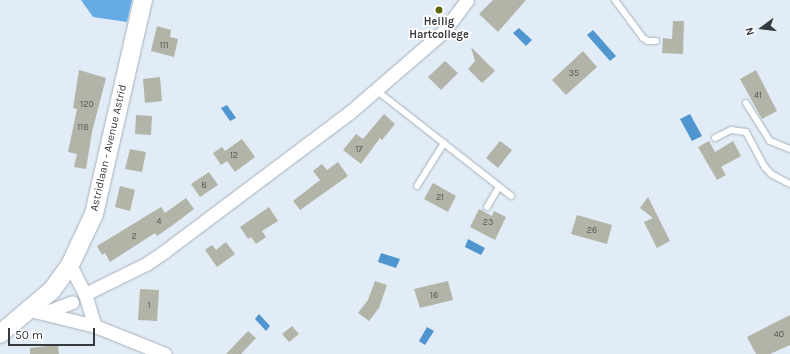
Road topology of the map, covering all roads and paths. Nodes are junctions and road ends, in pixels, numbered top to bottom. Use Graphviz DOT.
graph roads {
  1 [pos="143,0"];
  2 [pos="467,0"];
  3 [pos="615,0"];
  4 [pos="656,41"];
  5 [pos="376,90"];
  6 [pos="746,103"];
  7 [pos="715,138"];
  8 [pos="444,143"];
  9 [pos="790,149"];
  10 [pos="790,184"];
  11 [pos="417,186"];
  12 [pos="499,187"];
  13 [pos="511,196"];
  14 [pos="487,207"];
  15 [pos="70,265"];
  16 [pos="85,294"];
  17 [pos="72,302"];
  18 [pos="37,312"];
  19 [pos="94,326"];
  20 [pos="0,334"];
  21 [pos="165,354"];
  1 -- 15 [label="street, Astridlaan - Avenue Astrid"];
  2 -- 5 [label="street"];
  3 -- 4 [label="lane"];
  5 -- 8 [label="lane"];
  5 -- 16 [label="street"];
  6 -- 9 [label="lane"];
  7 -- 10 [label="lane"];
  8 -- 11 [label="lane"];
  8 -- 12 [label="lane"];
  12 -- 13 [label="lane"];
  12 -- 14 [label="lane"];
  15 -- 16 [label="street"];
  15 -- 18 [label="street, Astridlaan - Avenue Astrid"];
  16 -- 19 [label="street"];
  17 -- 18 [label="street"];
  18 -- 19 [label="street"];
  18 -- 20 [label="street, Astridlaan - Avenue Astrid"];
  19 -- 21 [label="street"];
}
